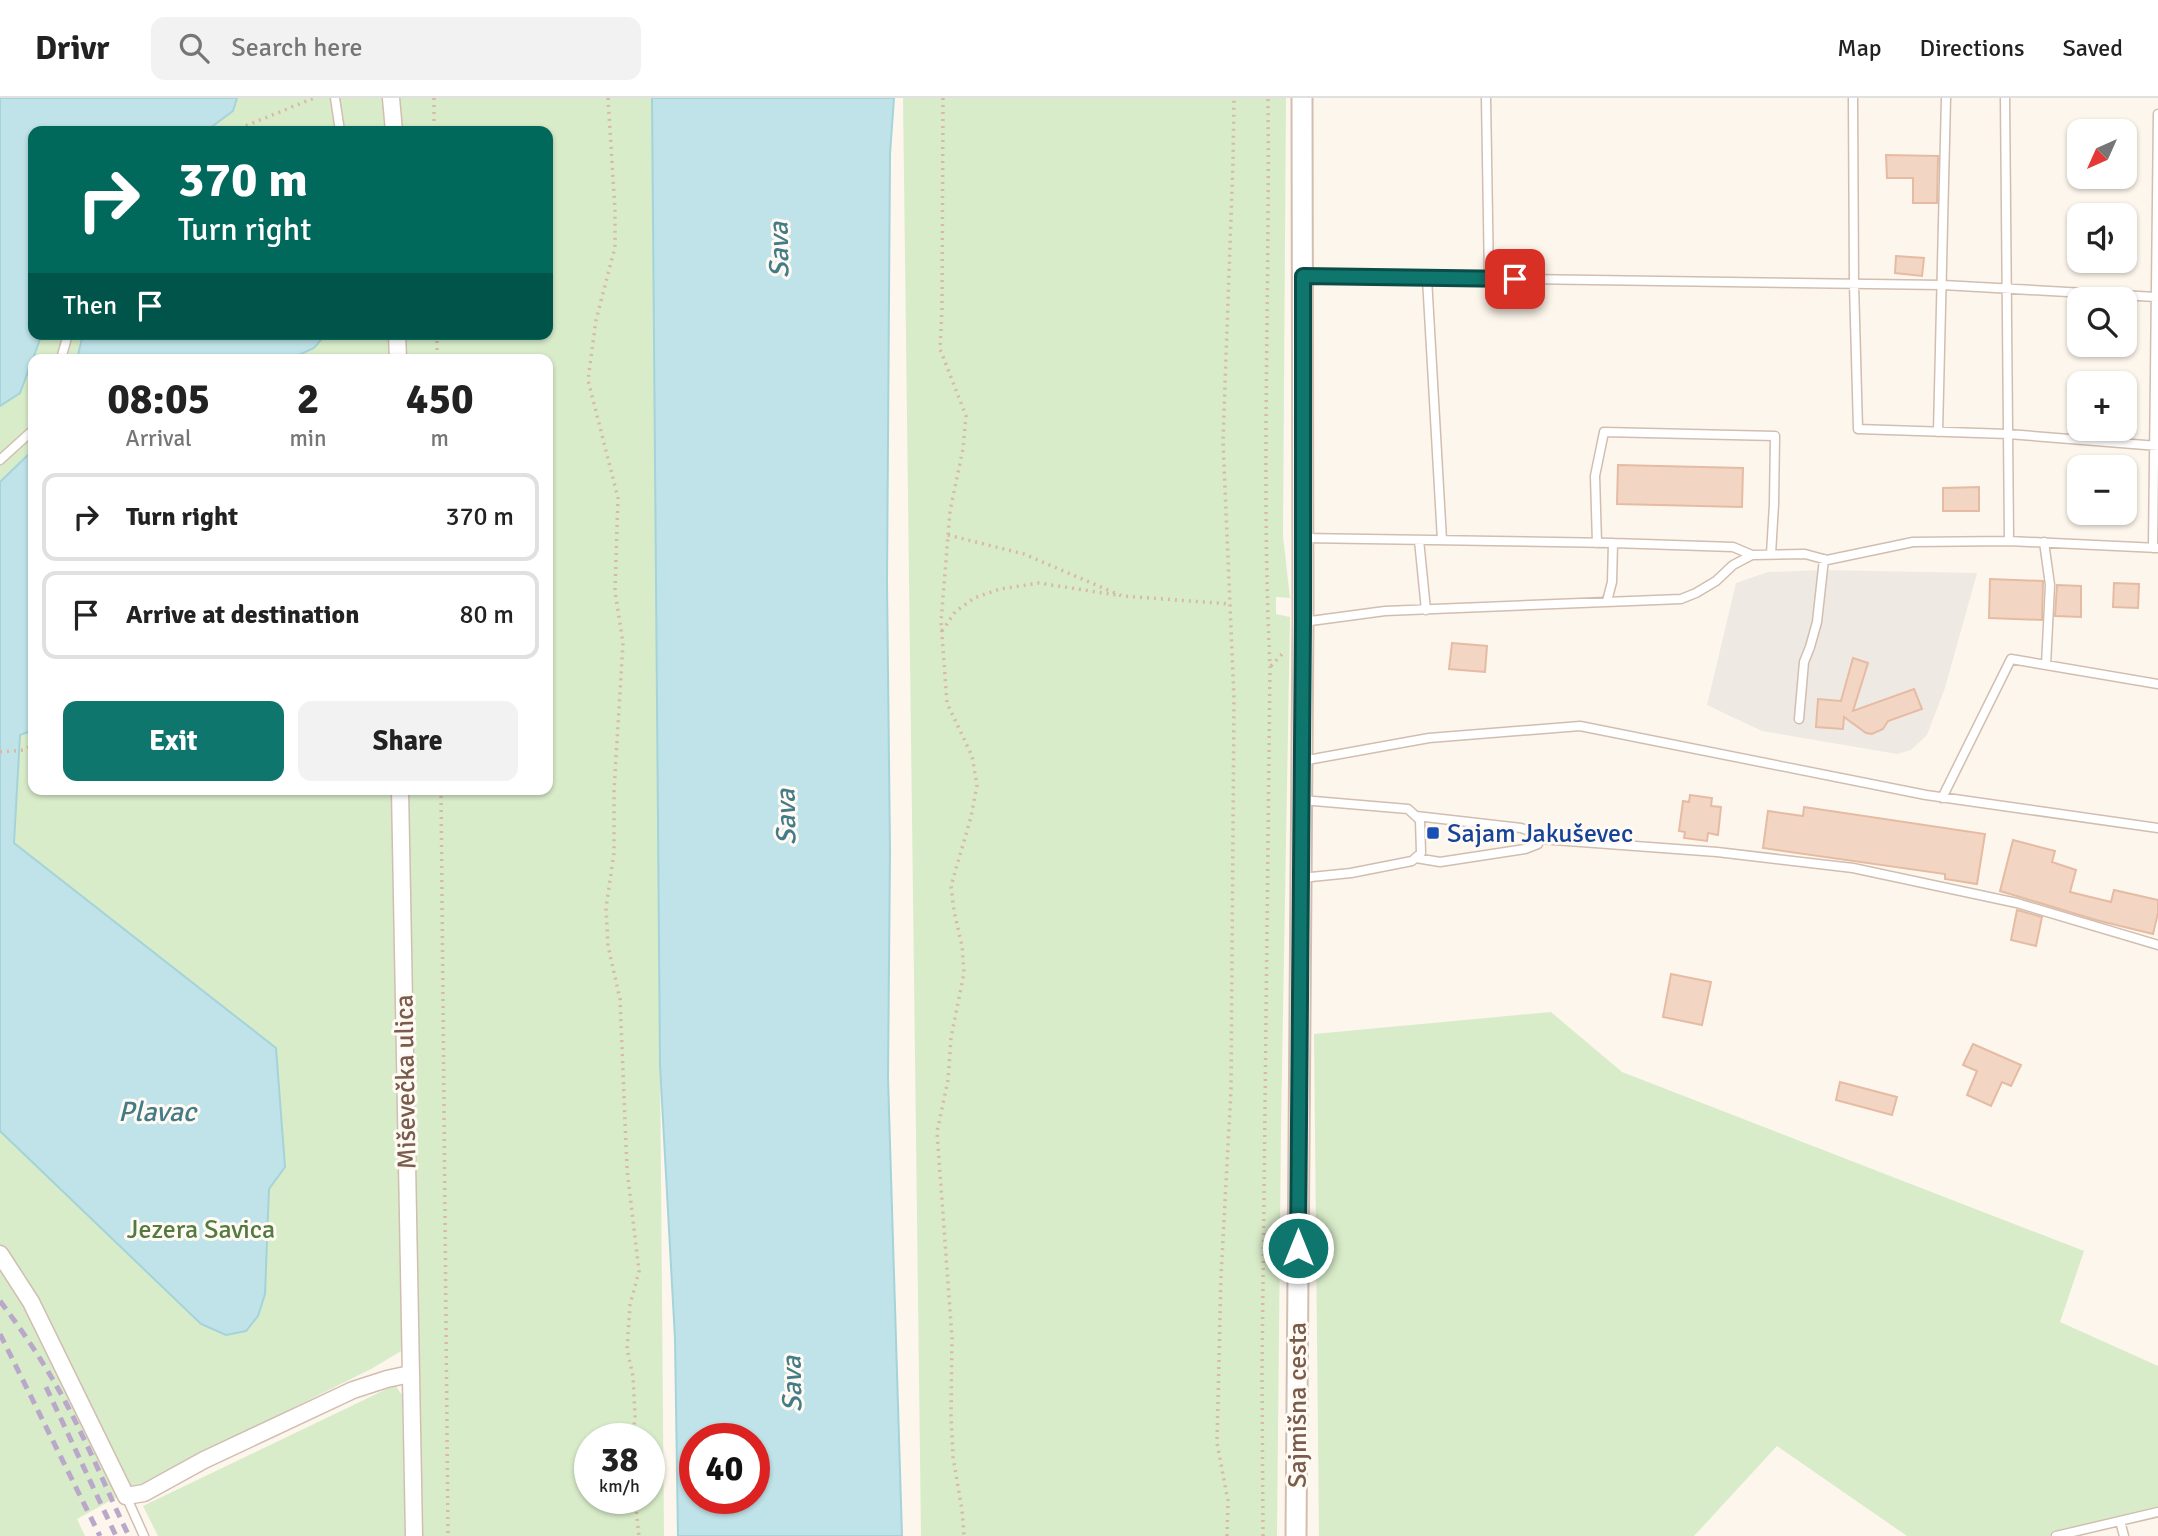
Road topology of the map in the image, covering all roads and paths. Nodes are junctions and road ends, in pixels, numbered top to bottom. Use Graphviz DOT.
graph roads {
  1 [pos="314,98"];
  2 [pos="335,98"];
  3 [pos="391,98"];
  4 [pos="434,98"];
  5 [pos="608,98"];
  6 [pos="943,98"];
  7 [pos="1234,98"];
  8 [pos="1268,98"];
  9 [pos="1302,98"];
  10 [pos="1486,98"];
  11 [pos="1853,98"];
  12 [pos="1946,98"];
  13 [pos="2006,98"];
  14 [pos="2158,114"];
  15 [pos="245,126"];
  16 [pos="339,126"];
  17 [pos="394,126"];
  18 [pos="434,126"];
  19 [pos="1303,276"];
  20 [pos="1427,278"];
  21 [pos="1489,279"];
  22 [pos="1854,284"];
  23 [pos="1942,285"];
  24 [pos="2007,289"];
  25 [pos="2156,297"];
  26 [pos="1938,432"];
  27 [pos="2008,434"];
  28 [pos="28,435"];
  29 [pos="2156,445"];
  30 [pos="0,460"];
  31 [pos="948,536"];
  32 [pos="1303,538"];
  33 [pos="1419,540"];
  34 [pos="1442,540"];
  35 [pos="2009,541"];
  36 [pos="2044,542"];
  37 [pos="1597,543"];
  38 [pos="1613,543"];
  39 [pos="2155,548"];
  40 [pos="1771,554"];
  41 [pos="1752,555"];
  42 [pos="1824,559"];
  43 [pos="1122,596"];
  44 [pos="1607,601"];
  45 [pos="1231,604"];
  46 [pos="1426,610"];
  47 [pos="1303,622"];
  48 [pos="941,633"];
  49 [pos="2046,665"];
  50 [pos="2158,684"];
  51 [pos="1800,719"];
  52 [pos="28,748"];
  53 [pos="0,752"];
  54 [pos="1302,761"];
  55 [pos="400,795"];
  56 [pos="441,795"];
  57 [pos="1942,798"];
  58 [pos="1302,800"];
  59 [pos="1416,816"];
  60 [pos="2158,828"];
  61 [pos="1540,839"];
  62 [pos="1416,858"];
  63 [pos="1301,878"];
  64 [pos="2158,945"];
  65 [pos="0,1254"];
  66 [pos="410,1374"];
  67 [pos="634,1423"];
  68 [pos="126,1496"];
  69 [pos="2158,1512"];
  70 [pos="637,1514"];
  71 [pos="2120,1521"];
  72 [pos="145,1536"];
  73 [pos="414,1536"];
  74 [pos="448,1536"];
  75 [pos="639,1536"];
  76 [pos="964,1536"];
  77 [pos="1227,1536"];
  78 [pos="1263,1536"];
  79 [pos="1296,1536"];
  80 [pos="2056,1536"];
  81 [pos="2124,1536"];
  1 -- 15 [label="path"];
  2 -- 16 [label="lane"];
  3 -- 17 [label="street"];
  4 -- 18 [label="path"];
  5 -- 67 [label="path"];
  6 -- 31 [label="path"];
  7 -- 45 [label="path"];
  8 -- 78 [label="path"];
  9 -- 19 [label="street, Sajmišna cesta"];
  10 -- 21 [label="lane"];
  11 -- 22 [label="lane"];
  12 -- 23 [label="lane"];
  13 -- 24 [label="lane"];
  14 -- 25 [label="lane"];
  19 -- 20 [label="lane"];
  19 -- 32 [label="street, Sajmišna cesta"];
  20 -- 21 [label="lane"];
  20 -- 34 [label="lane"];
  21 -- 22 [label="lane"];
  22 -- 23 [label="lane"];
  22 -- 26 [label="lane"];
  23 -- 24 [label="lane"];
  23 -- 26 [label="lane"];
  24 -- 25 [label="lane"];
  24 -- 27 [label="lane"];
  25 -- 29 [label="lane"];
  26 -- 27 [label="lane"];
  27 -- 29 [label="lane"];
  27 -- 35 [label="lane"];
  28 -- 30 [label="lane"];
  29 -- 39 [label="lane"];
  31 -- 43 [label="path"];
  31 -- 48 [label="path"];
  32 -- 33 [label="lane"];
  32 -- 47 [label="street, Sajmišna cesta"];
  33 -- 34 [label="lane"];
  33 -- 46 [label="lane"];
  34 -- 37 [label="lane"];
  35 -- 36 [label="lane"];
  35 -- 42 [label="lane"];
  36 -- 39 [label="lane"];
  36 -- 49 [label="lane"];
  37 -- 38 [label="lane"];
  37 -- 40 [label="lane"];
  38 -- 41 [label="lane"];
  38 -- 44 [label="lane"];
  40 -- 41 [label="lane"];
  40 -- 42 [label="lane"];
  41 -- 44 [label="lane"];
  42 -- 51 [label="lane"];
  43 -- 45 [label="path"];
  43 -- 48 [label="path"];
  44 -- 46 [label="lane"];
  45 -- 77 [label="path"];
  46 -- 47 [label="lane"];
  47 -- 54 [label="street, Sajmišna cesta"];
  48 -- 76 [label="path"];
  49 -- 50 [label="lane"];
  49 -- 57 [label="lane"];
  52 -- 53 [label="path"];
  54 -- 57 [label="lane"];
  54 -- 58 [label="street, Sajmišna cesta"];
  55 -- 66 [label="street, Miševečka ulica"];
  56 -- 74 [label="path"];
  57 -- 60 [label="lane"];
  58 -- 59 [label="lane"];
  58 -- 63 [label="street, Sajmišna cesta"];
  59 -- 61 [label="lane"];
  59 -- 62 [label="lane"];
  61 -- 62 [label="lane"];
  61 -- 64 [label="lane"];
  62 -- 63 [label="lane"];
  63 -- 79 [label="street, Sajmišna cesta"];
  65 -- 68 [label="street"];
  66 -- 68 [label="street"];
  66 -- 73 [label="street, Miševečka ulica"];
  68 -- 72 [label="lane"];
  69 -- 71 [label="lane"];
  70 -- 75 [label="path"];
  71 -- 80 [label="lane"];
  71 -- 81 [label="lane"];
}
